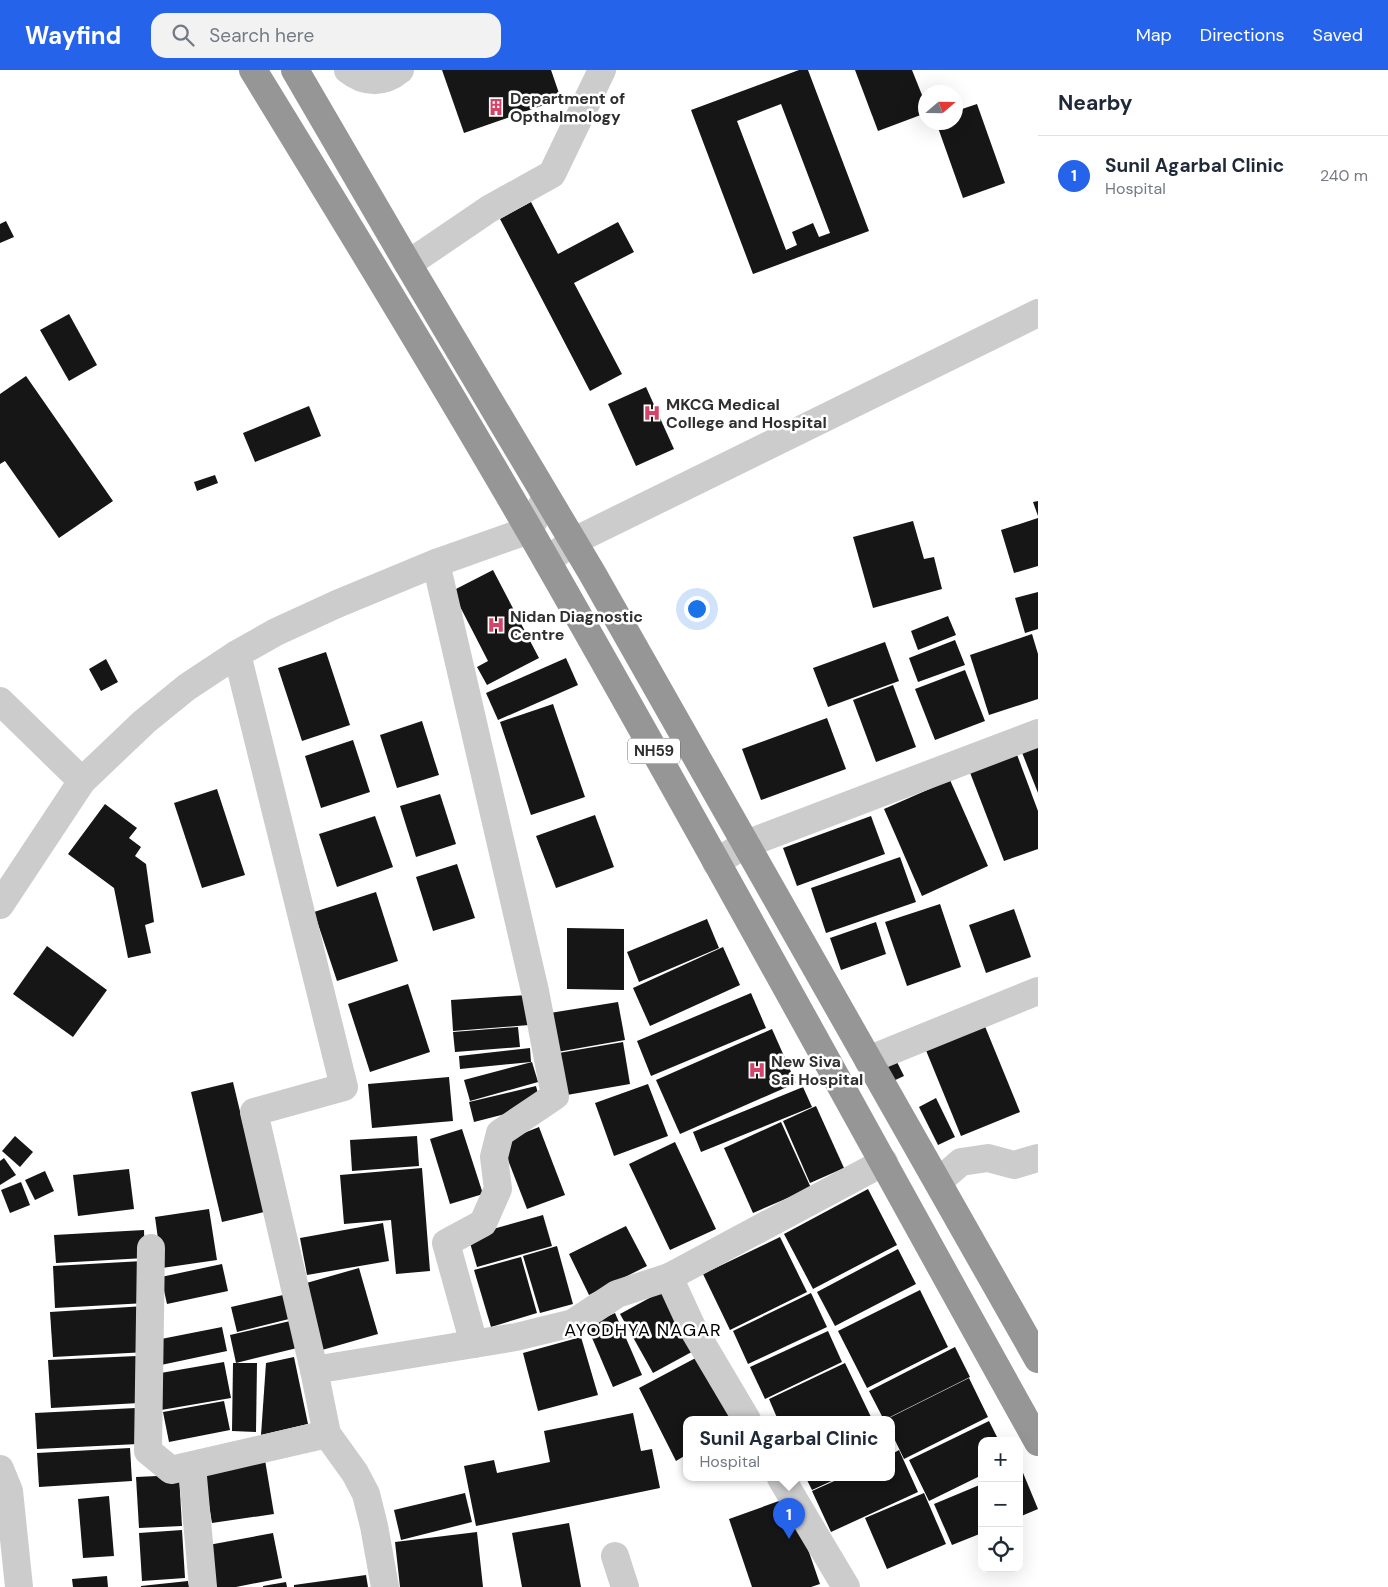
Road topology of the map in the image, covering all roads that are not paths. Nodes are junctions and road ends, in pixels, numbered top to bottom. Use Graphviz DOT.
graph roads {
  1 [pos="253,70"];
  2 [pos="295,70"];
  3 [pos="348,70"];
  4 [pos="400,70"];
  5 [pos="602,70"];
  6 [pos="408,264"];
  7 [pos="1038,313"];
  8 [pos="546,497"];
  9 [pos="529,530"];
  10 [pos="572,542"];
  11 [pos="547,561"];
  12 [pos="436,563"];
  13 [pos="237,654"];
  14 [pos="0,700"];
  15 [pos="1038,733"];
  16 [pos="82,781"];
  17 [pos="746,844"];
  18 [pos="716,862"];
  19 [pos="0,905"];
  20 [pos="1038,991"];
  21 [pos="868,1060"];
  22 [pos="1038,1158"];
  23 [pos="884,1162"];
  24 [pos="938,1182"];
  25 [pos="151,1248"];
  26 [pos="669,1278"];
  27 [pos="474,1344"];
  28 [pos="1038,1359"];
  29 [pos="314,1370"];
  30 [pos="745,1416"];
  31 [pos="328,1434"];
  32 [pos="1038,1442"];
  33 [pos="192,1466"];
  34 [pos="1,1468"];
  35 [pos="783,1481"];
  36 [pos="615,1556"];
  37 [pos="19,1587"];
  38 [pos="203,1587"];
  39 [pos="386,1587"];
  40 [pos="625,1587"];
  41 [pos="846,1587"];
  1 -- 9 [label="highway, NH59"];
  2 -- 6 [label="highway"];
  3 -- 4 [label="street"];
  5 -- 6 [label="street"];
  6 -- 8 [label="highway"];
  7 -- 10 [label="street"];
  8 -- 9 [label="street"];
  8 -- 10 [label="highway"];
  9 -- 11 [label="highway, NH59"];
  9 -- 12 [label="street"];
  10 -- 11 [label="street"];
  10 -- 17 [label="highway"];
  11 -- 18 [label="highway, NH59"];
  12 -- 13 [label="street"];
  12 -- 27 [label="street"];
  13 -- 16 [label="street"];
  13 -- 29 [label="street"];
  14 -- 16 [label="street"];
  15 -- 17 [label="street"];
  16 -- 19 [label="street"];
  17 -- 18 [label="street"];
  17 -- 21 [label="highway"];
  18 -- 23 [label="highway, NH59"];
  20 -- 21 [label="street"];
  21 -- 24 [label="highway"];
  22 -- 24 [label="street"];
  23 -- 26 [label="street"];
  23 -- 32 [label="highway, NH59"];
  24 -- 28 [label="highway"];
  25 -- 33 [label="street"];
  26 -- 27 [label="street"];
  26 -- 30 [label="street"];
  27 -- 29 [label="street"];
  29 -- 31 [label="street"];
  31 -- 33 [label="street"];
  31 -- 39 [label="street"];
  33 -- 38 [label="street"];
  34 -- 37 [label="street"];
  35 -- 41 [label="street"];
  36 -- 40 [label="street"];
}
